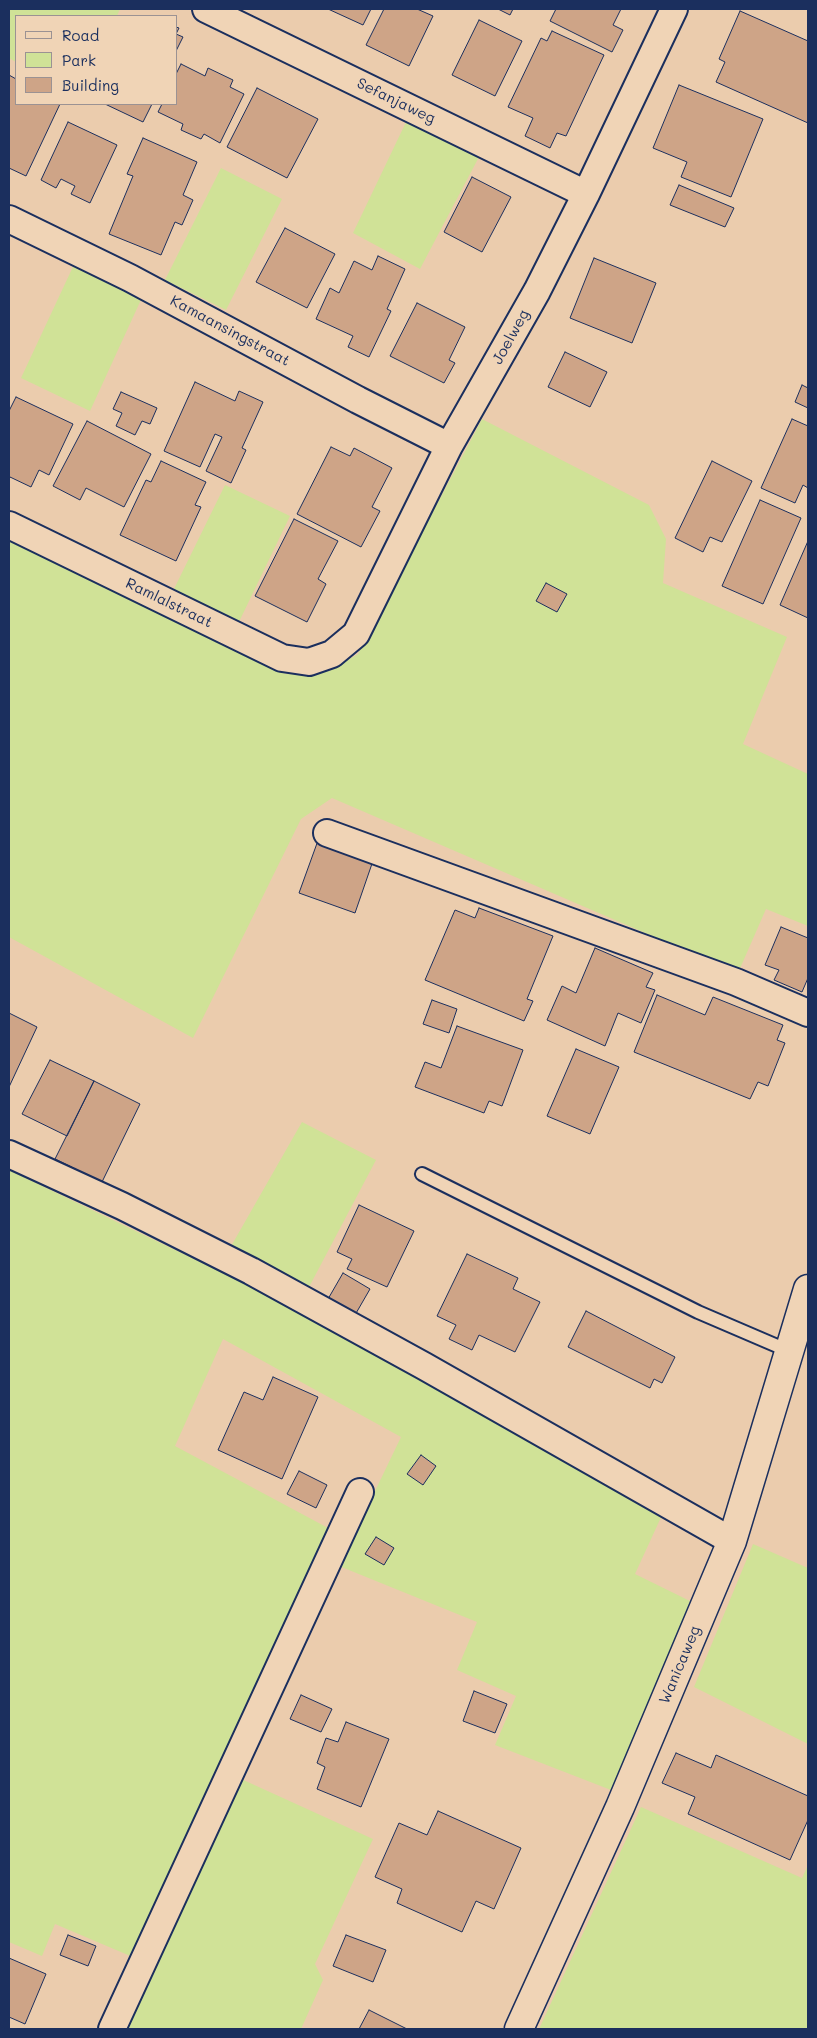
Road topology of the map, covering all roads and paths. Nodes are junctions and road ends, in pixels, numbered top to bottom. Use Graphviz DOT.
graph roads {
  1 [pos="206,9"];
  2 [pos="674,9"];
  3 [pos="586,194"];
  4 [pos="9,219"];
  5 [pos="449,446"];
  6 [pos="9,525"];
  7 [pos="332,654"];
  8 [pos="327,833"];
  9 [pos="808,1013"];
  10 [pos="9,1154"];
  11 [pos="422,1174"];
  12 [pos="808,1289"];
  13 [pos="789,1351"];
  14 [pos="360,1492"];
  15 [pos="732,1541"];
  16 [pos="112,2029"];
  17 [pos="519,2029"];
  1 -- 3 [label="street, Sefanjaweg"];
  2 -- 3 [label="street, Joelweg"];
  3 -- 5 [label="street, Joelweg"];
  4 -- 5 [label="street, Kamaansingstraat"];
  5 -- 7 [label="street, Joelweg"];
  6 -- 7 [label="street, Ramlalstraat"];
  8 -- 9 [label="street"];
  10 -- 15 [label="street"];
  11 -- 13 [label="lane"];
  12 -- 13 [label="street, Wanicaweg"];
  13 -- 15 [label="street, Wanicaweg"];
  14 -- 16 [label="street"];
  15 -- 17 [label="street, Wanicaweg"];
}
